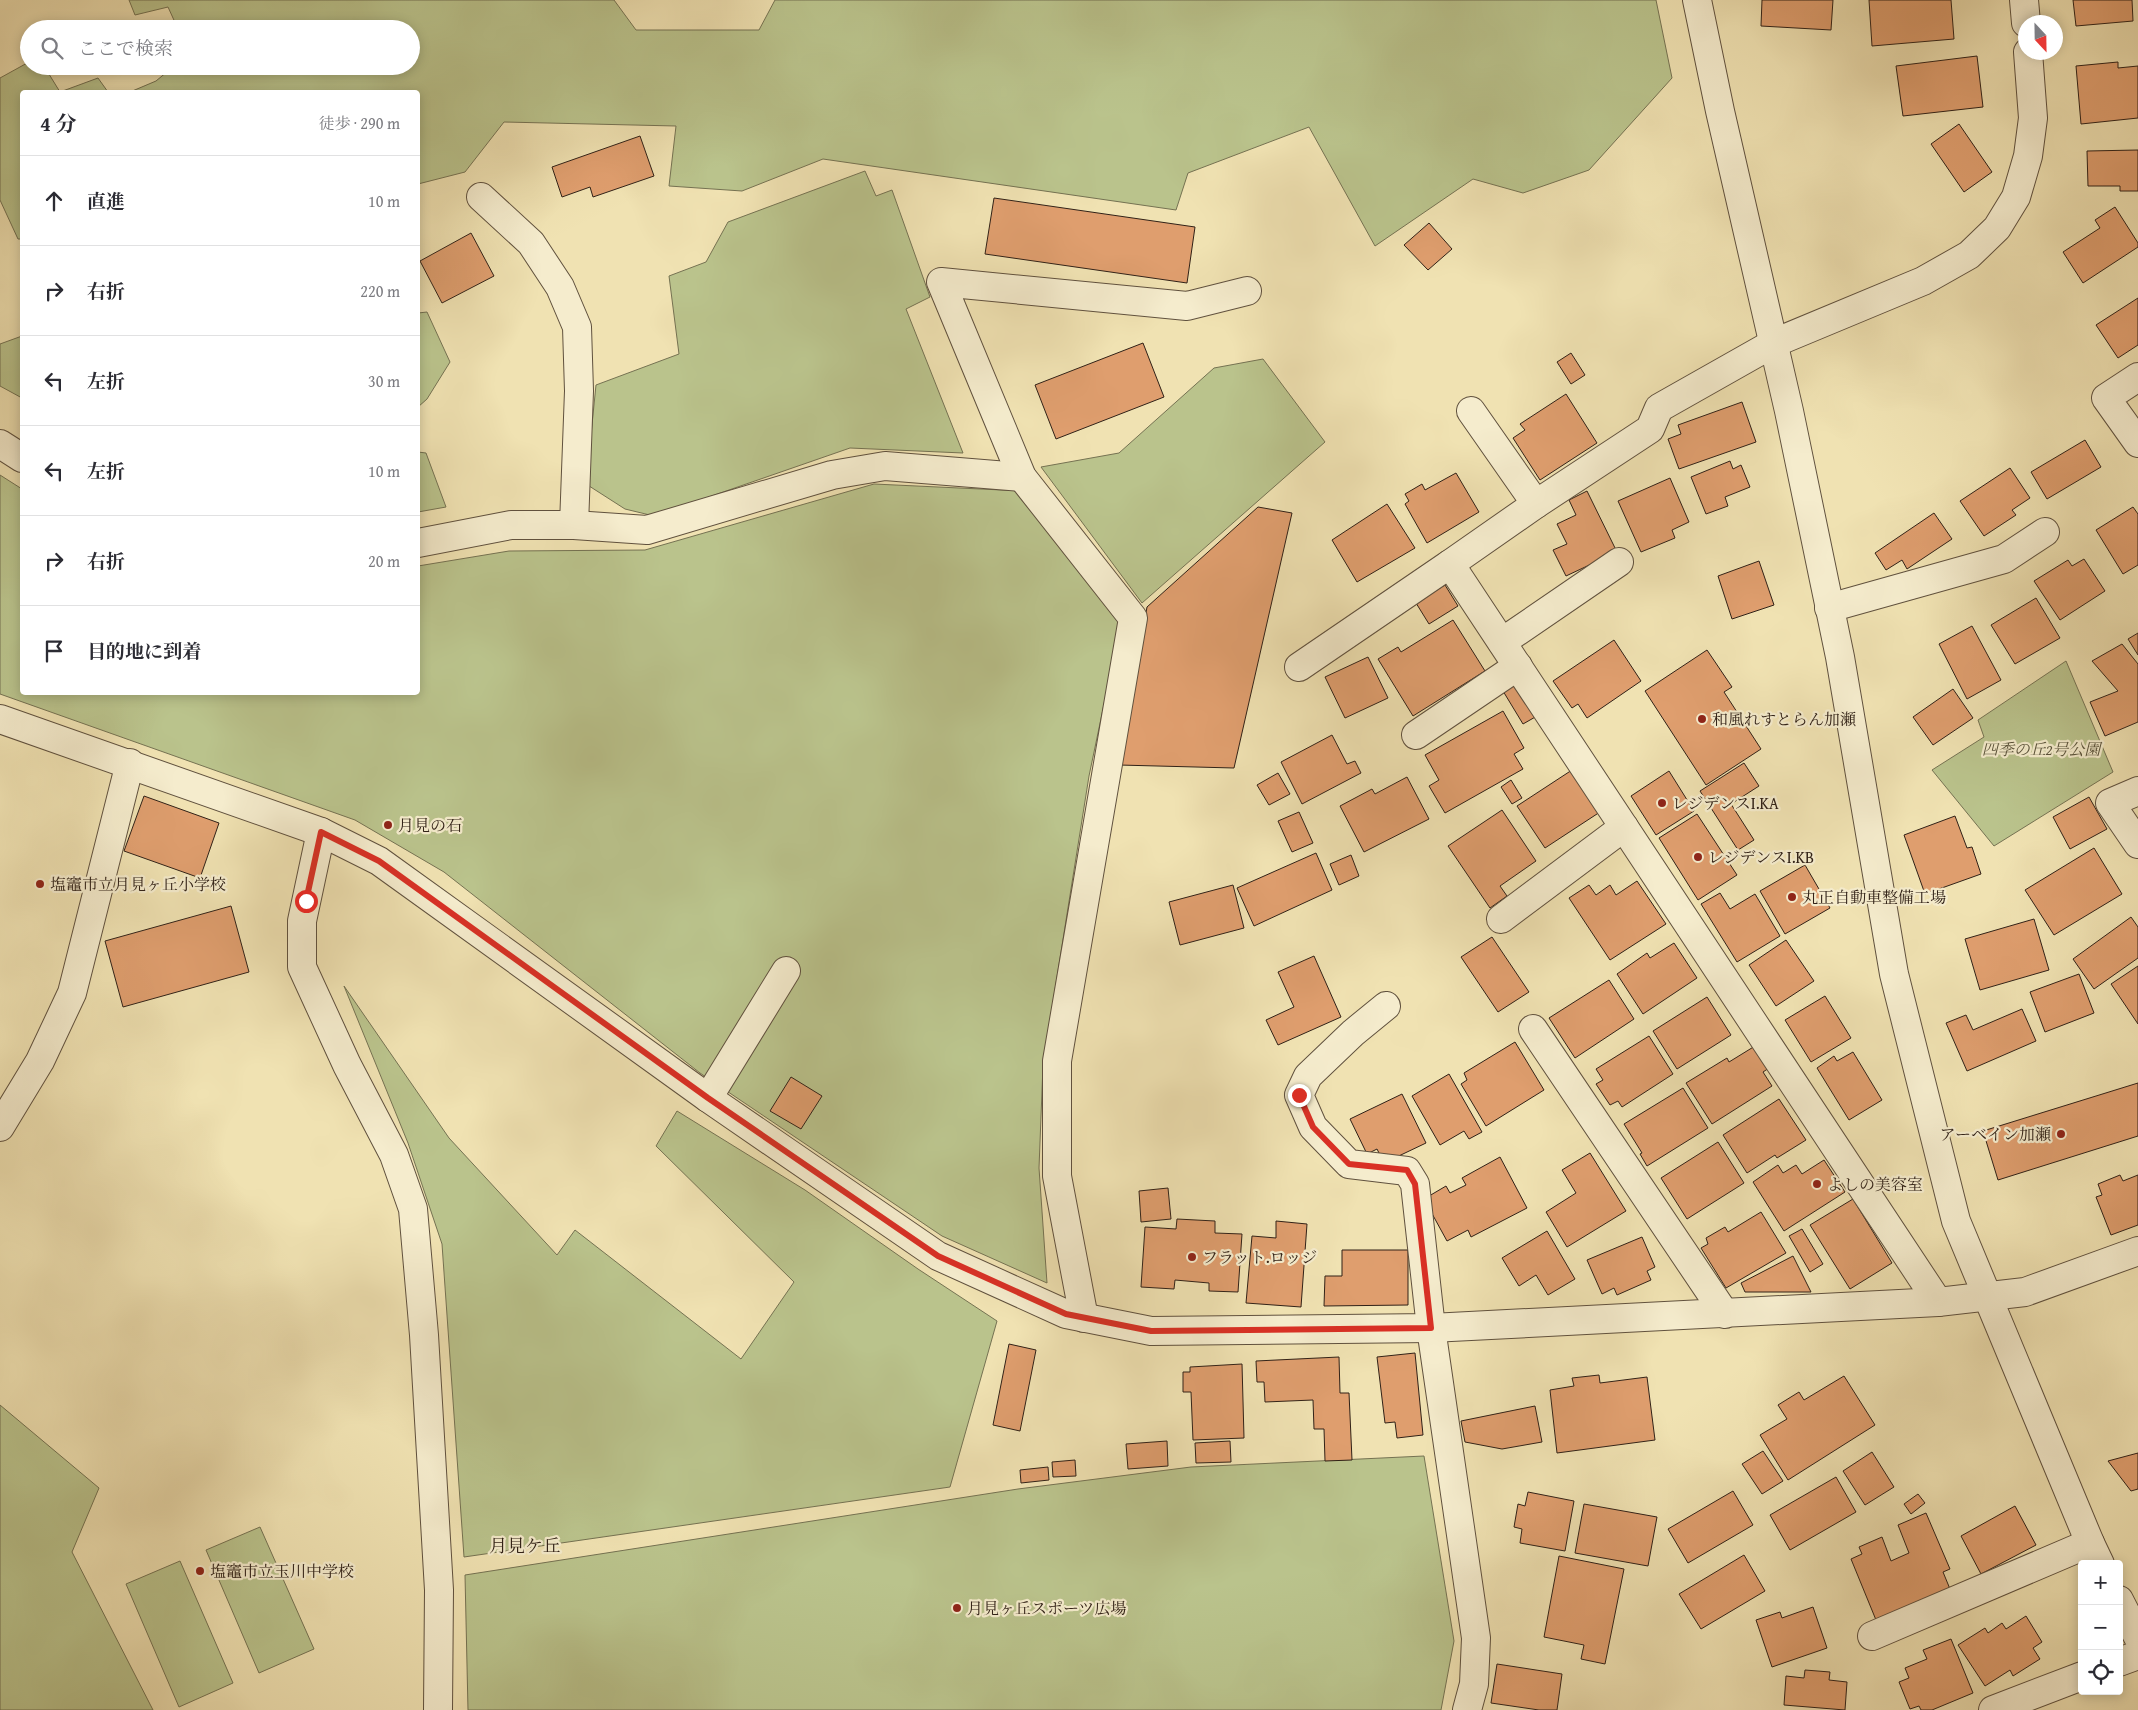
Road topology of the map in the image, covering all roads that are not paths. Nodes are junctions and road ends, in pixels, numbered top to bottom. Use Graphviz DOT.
graph roads {
  1 [pos="1698,0"];
  2 [pos="2024,0"];
  3 [pos="2025,15"];
  4 [pos="2029,60"];
  5 [pos="481,197"];
  6 [pos="1248,291"];
  7 [pos="1774,343"];
  8 [pos="2138,377"];
  9 [pos="1471,411"];
  10 [pos="2138,443"];
  11 [pos="0,444"];
  12 [pos="20,457"];
  13 [pos="1022,476"];
  14 [pos="1536,504"];
  15 [pos="574,526"];
  16 [pos="2045,532"];
  17 [pos="420,543"];
  18 [pos="1619,562"];
  19 [pos="1450,564"];
  20 [pos="1830,608"];
  21 [pos="1502,642"];
  22 [pos="1518,666"];
  23 [pos="1299,667"];
  24 [pos="0,719"];
  25 [pos="1416,735"];
  26 [pos="130,764"];
  27 [pos="2138,792"];
  28 [pos="1624,826"];
  29 [pos="321,832"];
  30 [pos="2138,844"];
  31 [pos="1502,919"];
  32 [pos="786,971"];
  33 [pos="1386,1006"];
  34 [pos="1533,1029"];
  35 [pos="708,1098"];
  36 [pos="0,1127"];
  37 [pos="2138,1251"];
  38 [pos="1986,1297"];
  39 [pos="1938,1302"];
  40 [pos="1725,1314"];
  41 [pos="1084,1318"];
  42 [pos="1431,1328"];
  43 [pos="2095,1553"];
  44 [pos="2122,1605"];
  45 [pos="1872,1636"];
  46 [pos="2138,1637"];
  47 [pos="2138,1655"];
  48 [pos="2123,1661"];
  49 [pos="2078,1678"];
  50 [pos="2038,1701"];
  51 [pos="438,1710"];
  52 [pos="1467,1710"];
  53 [pos="1993,1710"];
  1 -- 7 [label="street"];
  2 -- 3 [label="street"];
  4 -- 7 [label="street"];
  5 -- 15 [label="street"];
  6 -- 13 [label="street"];
  7 -- 14 [label="street"];
  7 -- 20 [label="street"];
  8 -- 10 [label="street"];
  9 -- 14 [label="street"];
  11 -- 12 [label="street"];
  13 -- 15 [label="street"];
  13 -- 41 [label="street"];
  14 -- 19 [label="street"];
  15 -- 17 [label="street"];
  16 -- 20 [label="street"];
  18 -- 21 [label="street"];
  19 -- 21 [label="street"];
  19 -- 23 [label="street"];
  20 -- 38 [label="street"];
  21 -- 22 [label="street"];
  22 -- 25 [label="street"];
  22 -- 28 [label="street"];
  24 -- 26 [label="street"];
  26 -- 29 [label="street"];
  26 -- 36 [label="street"];
  27 -- 30 [label="street"];
  28 -- 31 [label="street"];
  28 -- 39 [label="street"];
  29 -- 35 [label="street"];
  29 -- 51 [label="street"];
  32 -- 35 [label="street"];
  33 -- 42 [label="street"];
  34 -- 40 [label="street"];
  35 -- 41 [label="street"];
  37 -- 38 [label="street"];
  38 -- 39 [label="street"];
  38 -- 43 [label="street"];
  39 -- 40 [label="street"];
  40 -- 42 [label="street"];
  41 -- 42 [label="street"];
  42 -- 52 [label="street"];
  43 -- 45 [label="street"];
  44 -- 46 [label="street"];
  47 -- 48 [label="street"];
  49 -- 50 [label="street"];
  50 -- 53 [label="street"];
}
